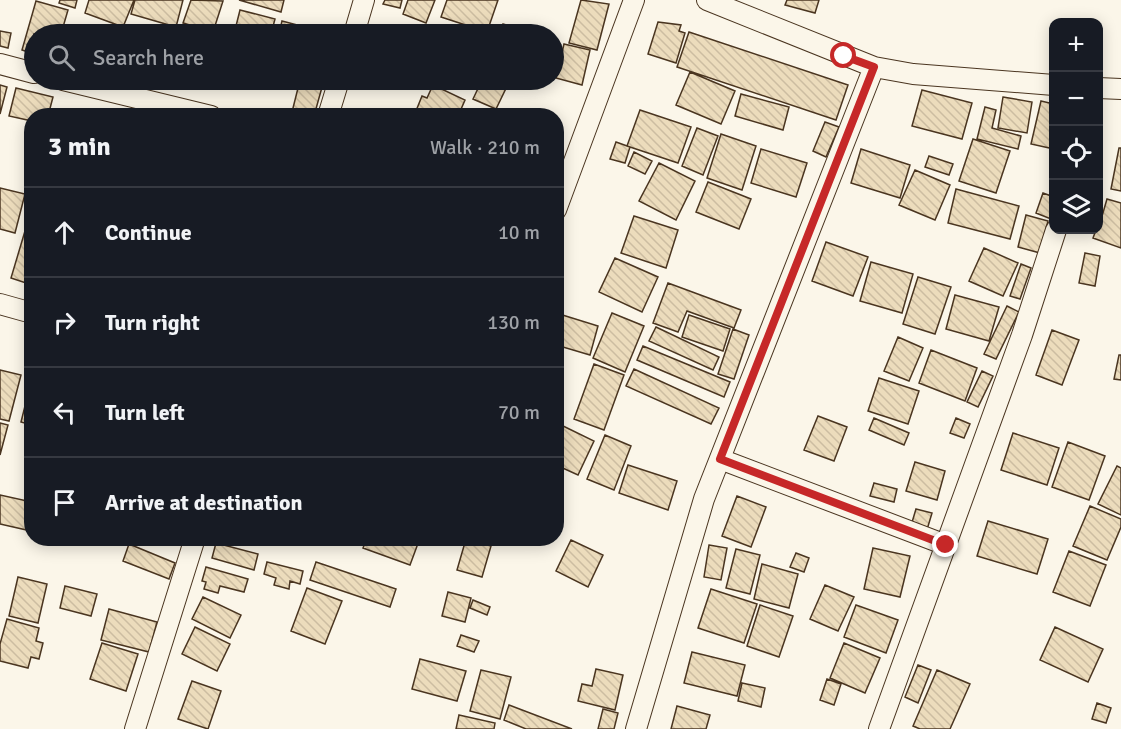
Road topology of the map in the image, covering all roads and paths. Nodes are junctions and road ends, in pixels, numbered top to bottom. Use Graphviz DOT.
graph roads {
  1 [pos="364,0"];
  2 [pos="634,0"];
  3 [pos="707,0"];
  4 [pos="357,24"];
  5 [pos="0,64"];
  6 [pos="874,67"];
  7 [pos="24,70"];
  8 [pos="1049,85"];
  9 [pos="104,90"];
  10 [pos="336,90"];
  11 [pos="178,108"];
  12 [pos="330,108"];
  13 [pos="564,188"];
  14 [pos="1055,234"];
  15 [pos="0,304"];
  16 [pos="24,311"];
  17 [pos="720,459"];
  18 [pos="946,545"];
  19 [pos="192,546"];
  20 [pos="135,729"];
  21 [pos="636,729"];
  22 [pos="879,729"];
  1 -- 4 [label="street"];
  2 -- 13 [label="street"];
  3 -- 6 [label="street"];
  5 -- 7 [label="street"];
  6 -- 8 [label="street"];
  6 -- 17 [label="street"];
  9 -- 11 [label="street"];
  10 -- 12 [label="street"];
  14 -- 18 [label="street"];
  15 -- 16 [label="street"];
  17 -- 18 [label="street"];
  17 -- 21 [label="street"];
  18 -- 22 [label="street"];
  19 -- 20 [label="street"];
}
